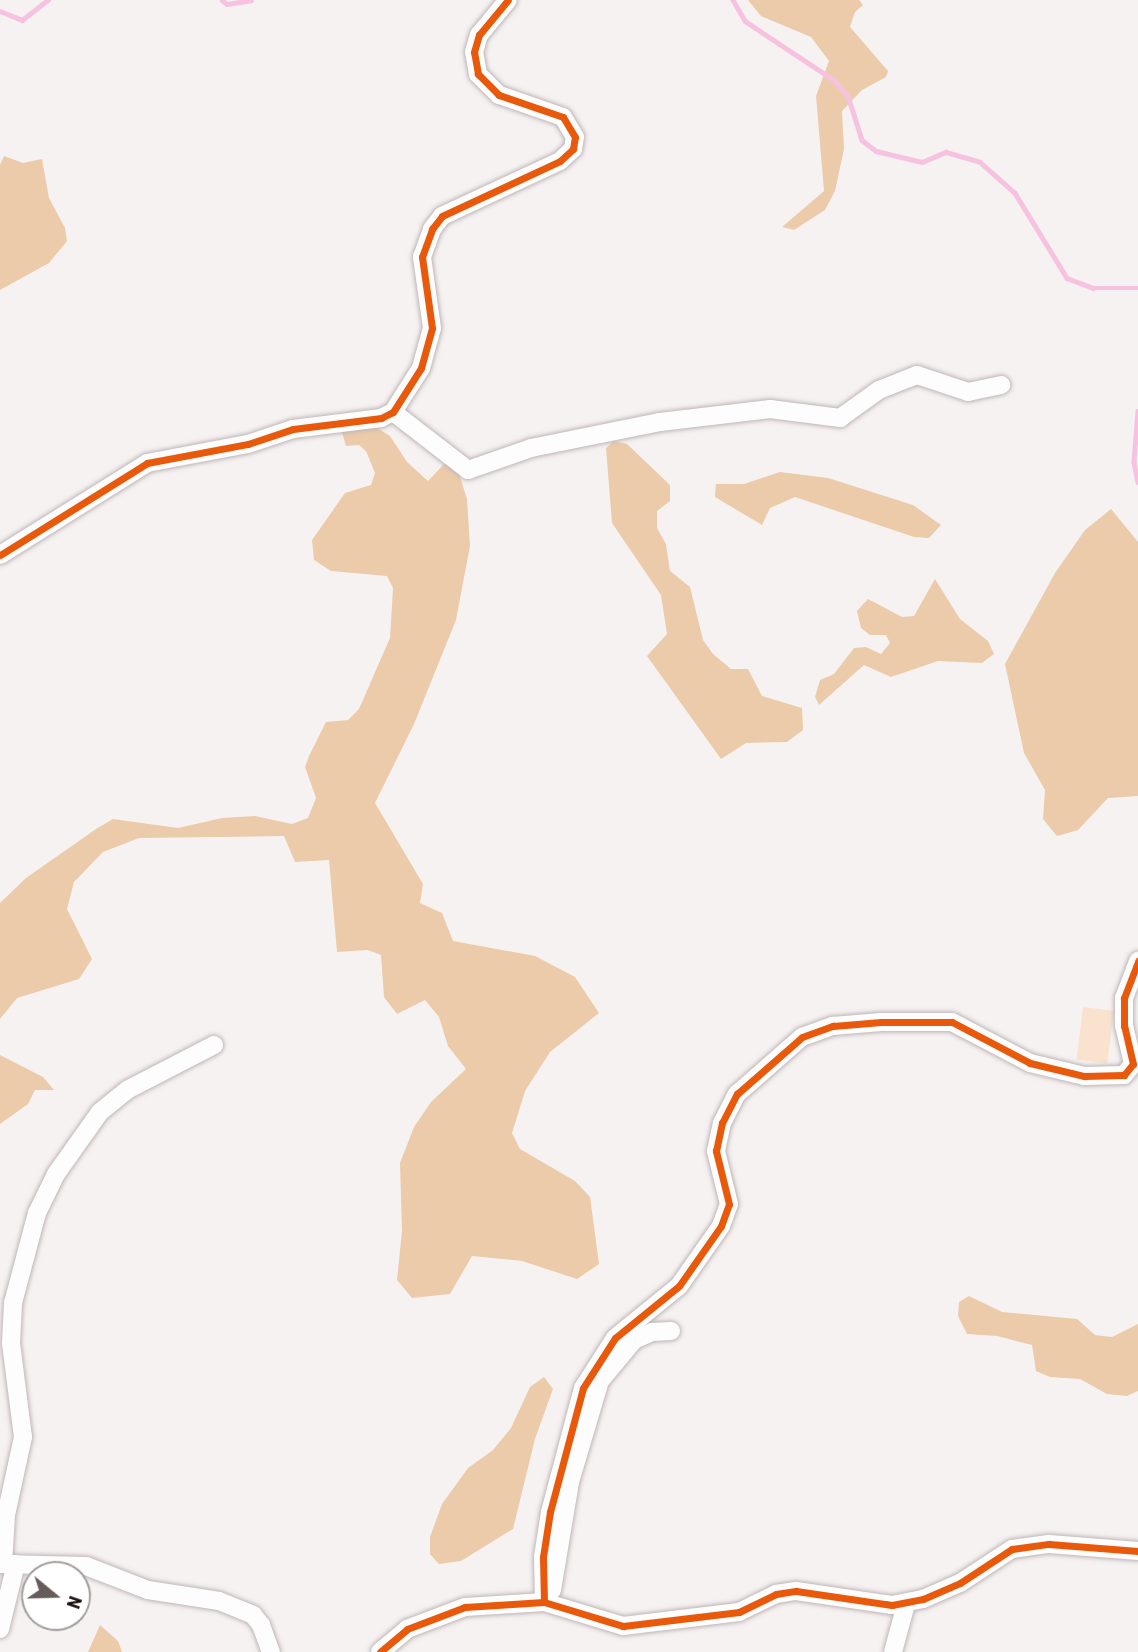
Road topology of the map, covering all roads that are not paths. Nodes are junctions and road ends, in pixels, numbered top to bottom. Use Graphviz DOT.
graph roads {
  1 [pos="508,0"];
  2 [pos="1000,385"];
  3 [pos="393,412"];
  4 [pos="0,555"];
  5 [pos="1138,961"];
  6 [pos="214,1045"];
  7 [pos="671,1331"];
  8 [pos="1138,1551"];
  9 [pos="6,1564"];
  10 [pos="547,1603"];
  11 [pos="906,1604"];
  12 [pos="0,1629"];
  13 [pos="271,1652"];
  14 [pos="380,1652"];
  15 [pos="893,1652"];
  1 -- 3 [label="street"];
  2 -- 3 [label="street"];
  3 -- 4 [label="street"];
  5 -- 10 [label="street"];
  6 -- 9 [label="street"];
  7 -- 10 [label="street"];
  8 -- 11 [label="street"];
  9 -- 12 [label="street"];
  9 -- 13 [label="street"];
  10 -- 11 [label="street"];
  10 -- 14 [label="street"];
  11 -- 15 [label="street"];
}
